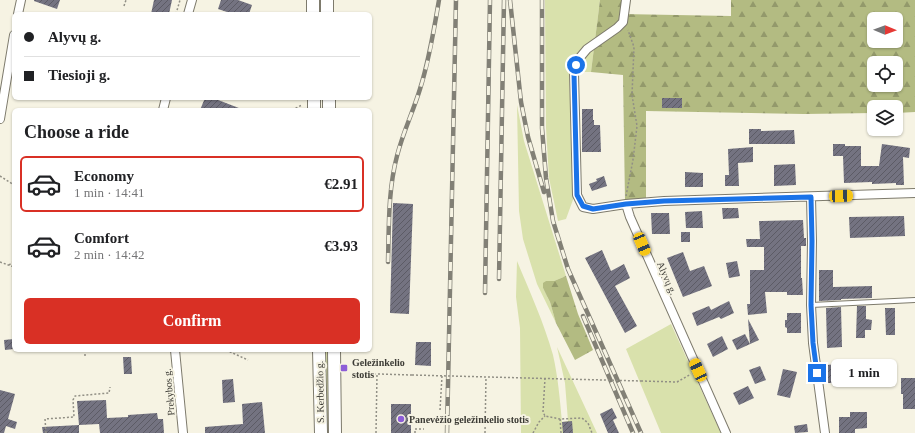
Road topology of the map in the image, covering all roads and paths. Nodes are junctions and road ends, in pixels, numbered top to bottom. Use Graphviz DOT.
graph roads {
  1 [pos="21,0"];
  2 [pos="126,0"];
  3 [pos="180,0"];
  4 [pos="192,0"];
  5 [pos="313,0"];
  6 [pos="327,0"];
  7 [pos="626,0"];
  8 [pos="124,6"];
  9 [pos="18,12"];
  10 [pos="177,12"];
  11 [pos="189,12"];
  12 [pos="313,12"];
  13 [pos="327,12"];
  14 [pos="623,22"];
  15 [pos="12,47"];
  16 [pos="302,105"];
  17 [pos="296,108"];
  18 [pos="0,119"];
  19 [pos="0,176"];
  20 [pos="12,184"];
  21 [pos="915,193"];
  22 [pos="811,197"];
  23 [pos="626,204"];
  24 [pos="0,262"];
  25 [pos="12,263"];
  26 [pos="9,265"];
  27 [pos="12,266"];
  28 [pos="915,300"];
  29 [pos="811,305"];
  30 [pos="85,352"];
  31 [pos="175,352"];
  32 [pos="230,352"];
  33 [pos="319,352"];
  34 [pos="334,352"];
  35 [pos="85,357"];
  36 [pos="248,360"];
  37 [pos="698,370"];
  38 [pos="366,374"];
  39 [pos="377,374"];
  40 [pos="442,376"];
  41 [pos="486,377"];
  42 [pos="545,378"];
  43 [pos="110,387"];
  44 [pos="440,410"];
  45 [pos="545,416"];
  46 [pos="560,419"];
  47 [pos="424,429"];
  48 [pos="46,433"];
  49 [pos="183,433"];
  50 [pos="321,433"];
  51 [pos="335,433"];
  52 [pos="376,433"];
  53 [pos="415,433"];
  54 [pos="485,433"];
  55 [pos="533,433"];
  56 [pos="561,433"];
  57 [pos="592,433"];
  58 [pos="726,433"];
  59 [pos="825,433"];
  1 -- 9 [label="street"];
  2 -- 8 [label="path"];
  3 -- 10 [label="path"];
  4 -- 11 [label="street"];
  5 -- 12 [label="main road"];
  6 -- 13 [label="main road"];
  7 -- 14 [label="street"];
  14 -- 23 [label="path"];
  14 -- 23 [label="street"];
  15 -- 18 [label="street"];
  16 -- 17 [label="path"];
  19 -- 20 [label="path"];
  21 -- 22 [label="street"];
  22 -- 23 [label="street"];
  22 -- 29 [label="street"];
  23 -- 37 [label="street, Alyvų g."];
  24 -- 26 [label="path"];
  25 -- 26 [label="path"];
  26 -- 27 [label="path"];
  28 -- 29 [label="lane"];
  29 -- 59 [label="street"];
  30 -- 35 [label="path"];
  31 -- 49 [label="street, Prekybos g."];
  32 -- 36 [label="path"];
  33 -- 50 [label="main road, S. Kerbedžio g."];
  34 -- 51 [label="main road, S. Kerbedžio g."];
  37 -- 42 [label="path, bridge"];
  37 -- 58 [label="street, Alyvų g."];
  38 -- 39 [label="path"];
  39 -- 40 [label="path, bridge"];
  39 -- 52 [label="path"];
  40 -- 41 [label="path, bridge"];
  40 -- 44 [label="path"];
  41 -- 42 [label="path, bridge"];
  41 -- 54 [label="path"];
  42 -- 45 [label="path"];
  43 -- 48 [label="path"];
  45 -- 46 [label="path"];
  45 -- 55 [label="path"];
  46 -- 56 [label="path"];
  46 -- 57 [label="path"];
  47 -- 53 [label="path"];
}
